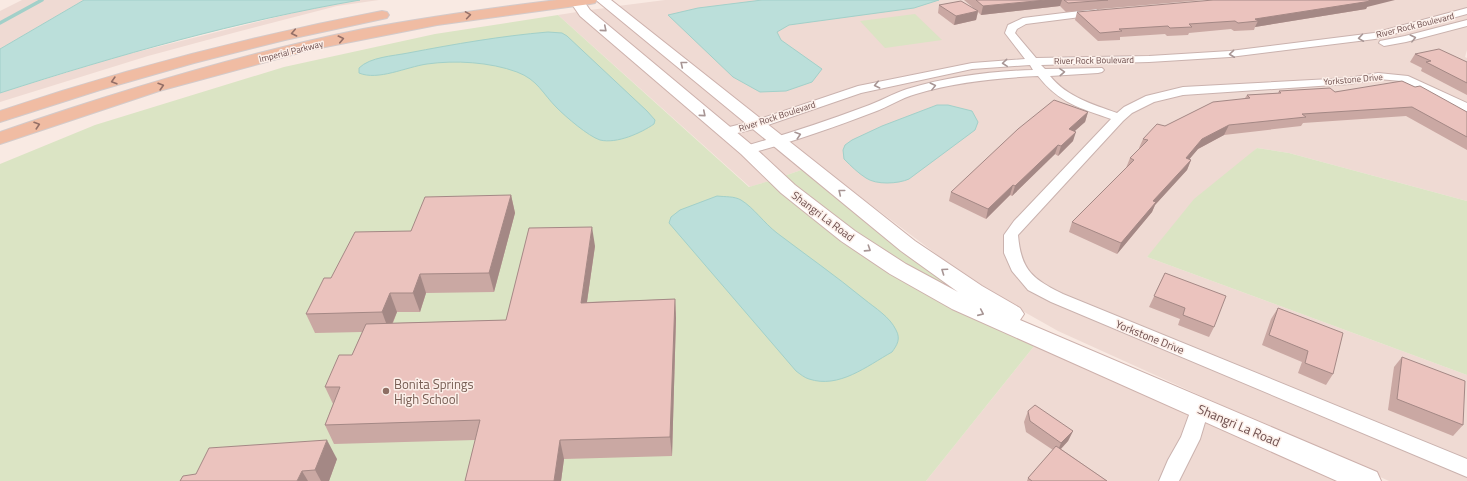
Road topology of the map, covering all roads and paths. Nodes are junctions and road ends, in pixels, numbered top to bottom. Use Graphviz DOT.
graph roads {
  1 [pos="603,0"];
  2 [pos="581,1"];
  3 [pos="1467,11"];
  4 [pos="396,12"];
  5 [pos="1108,12"];
  6 [pos="1467,23"];
  7 [pos="1031,62"];
  8 [pos="1040,73"];
  9 [pos="842,95"];
  10 [pos="804,108"];
  11 [pos="1467,108"];
  12 [pos="865,111"];
  13 [pos="0,118"];
  14 [pos="1118,118"];
  15 [pos="758,124"];
  16 [pos="826,125"];
  17 [pos="725,132"];
  18 [pos="0,138"];
  19 [pos="780,141"];
  20 [pos="747,150"];
  21 [pos="1110,370"];
  22 [pos="1200,408"];
  23 [pos="1467,468"];
  24 [pos="1169,481"];
  25 [pos="1367,481"];
  15 -- 1 [label="street, Shangri La Road, one-way"];
  2 -- 17 [label="street, Shangri La Road, one-way"];
  18 -- 2 [label="main road, Imperial Parkway, one-way"];
  3 -- 7 [label="street, River Rock Boulevard, one-way"];
  4 -- 13 [label="main road, Imperial Parkway, one-way"];
  5 -- 7 [label="street"];
  8 -- 6 [label="street, River Rock Boulevard, one-way"];
  7 -- 8 [label="street"];
  7 -- 9 [label="street, River Rock Boulevard, one-way"];
  12 -- 8 [label="street, River Rock Boulevard, one-way"];
  8 -- 14 [label="street"];
  9 -- 10 [label="street, River Rock Boulevard"];
  9 -- 12 [label="street"];
  10 -- 15 [label="street, River Rock Boulevard"];
  10 -- 16 [label="street"];
  11 -- 14 [label="street, Yorkstone Drive"];
  12 -- 16 [label="street, River Rock Boulevard"];
  14 -- 23 [label="street, Yorkstone Drive"];
  15 -- 17 [label="street, River Rock Boulevard"];
  15 -- 19 [label="street, Shangri La Road"];
  19 -- 16 [label="street, River Rock Boulevard, one-way"];
  17 -- 20 [label="street, Shangri La Road"];
  19 -- 20 [label="street, River Rock Boulevard"];
  21 -- 19 [label="street, Shangri La Road, one-way"];
  20 -- 21 [label="street, Shangri La Road, one-way"];
  21 -- 22 [label="street, Shangri La Road"];
  22 -- 24 [label="street"];
  22 -- 25 [label="street, Shangri La Road"];
}
